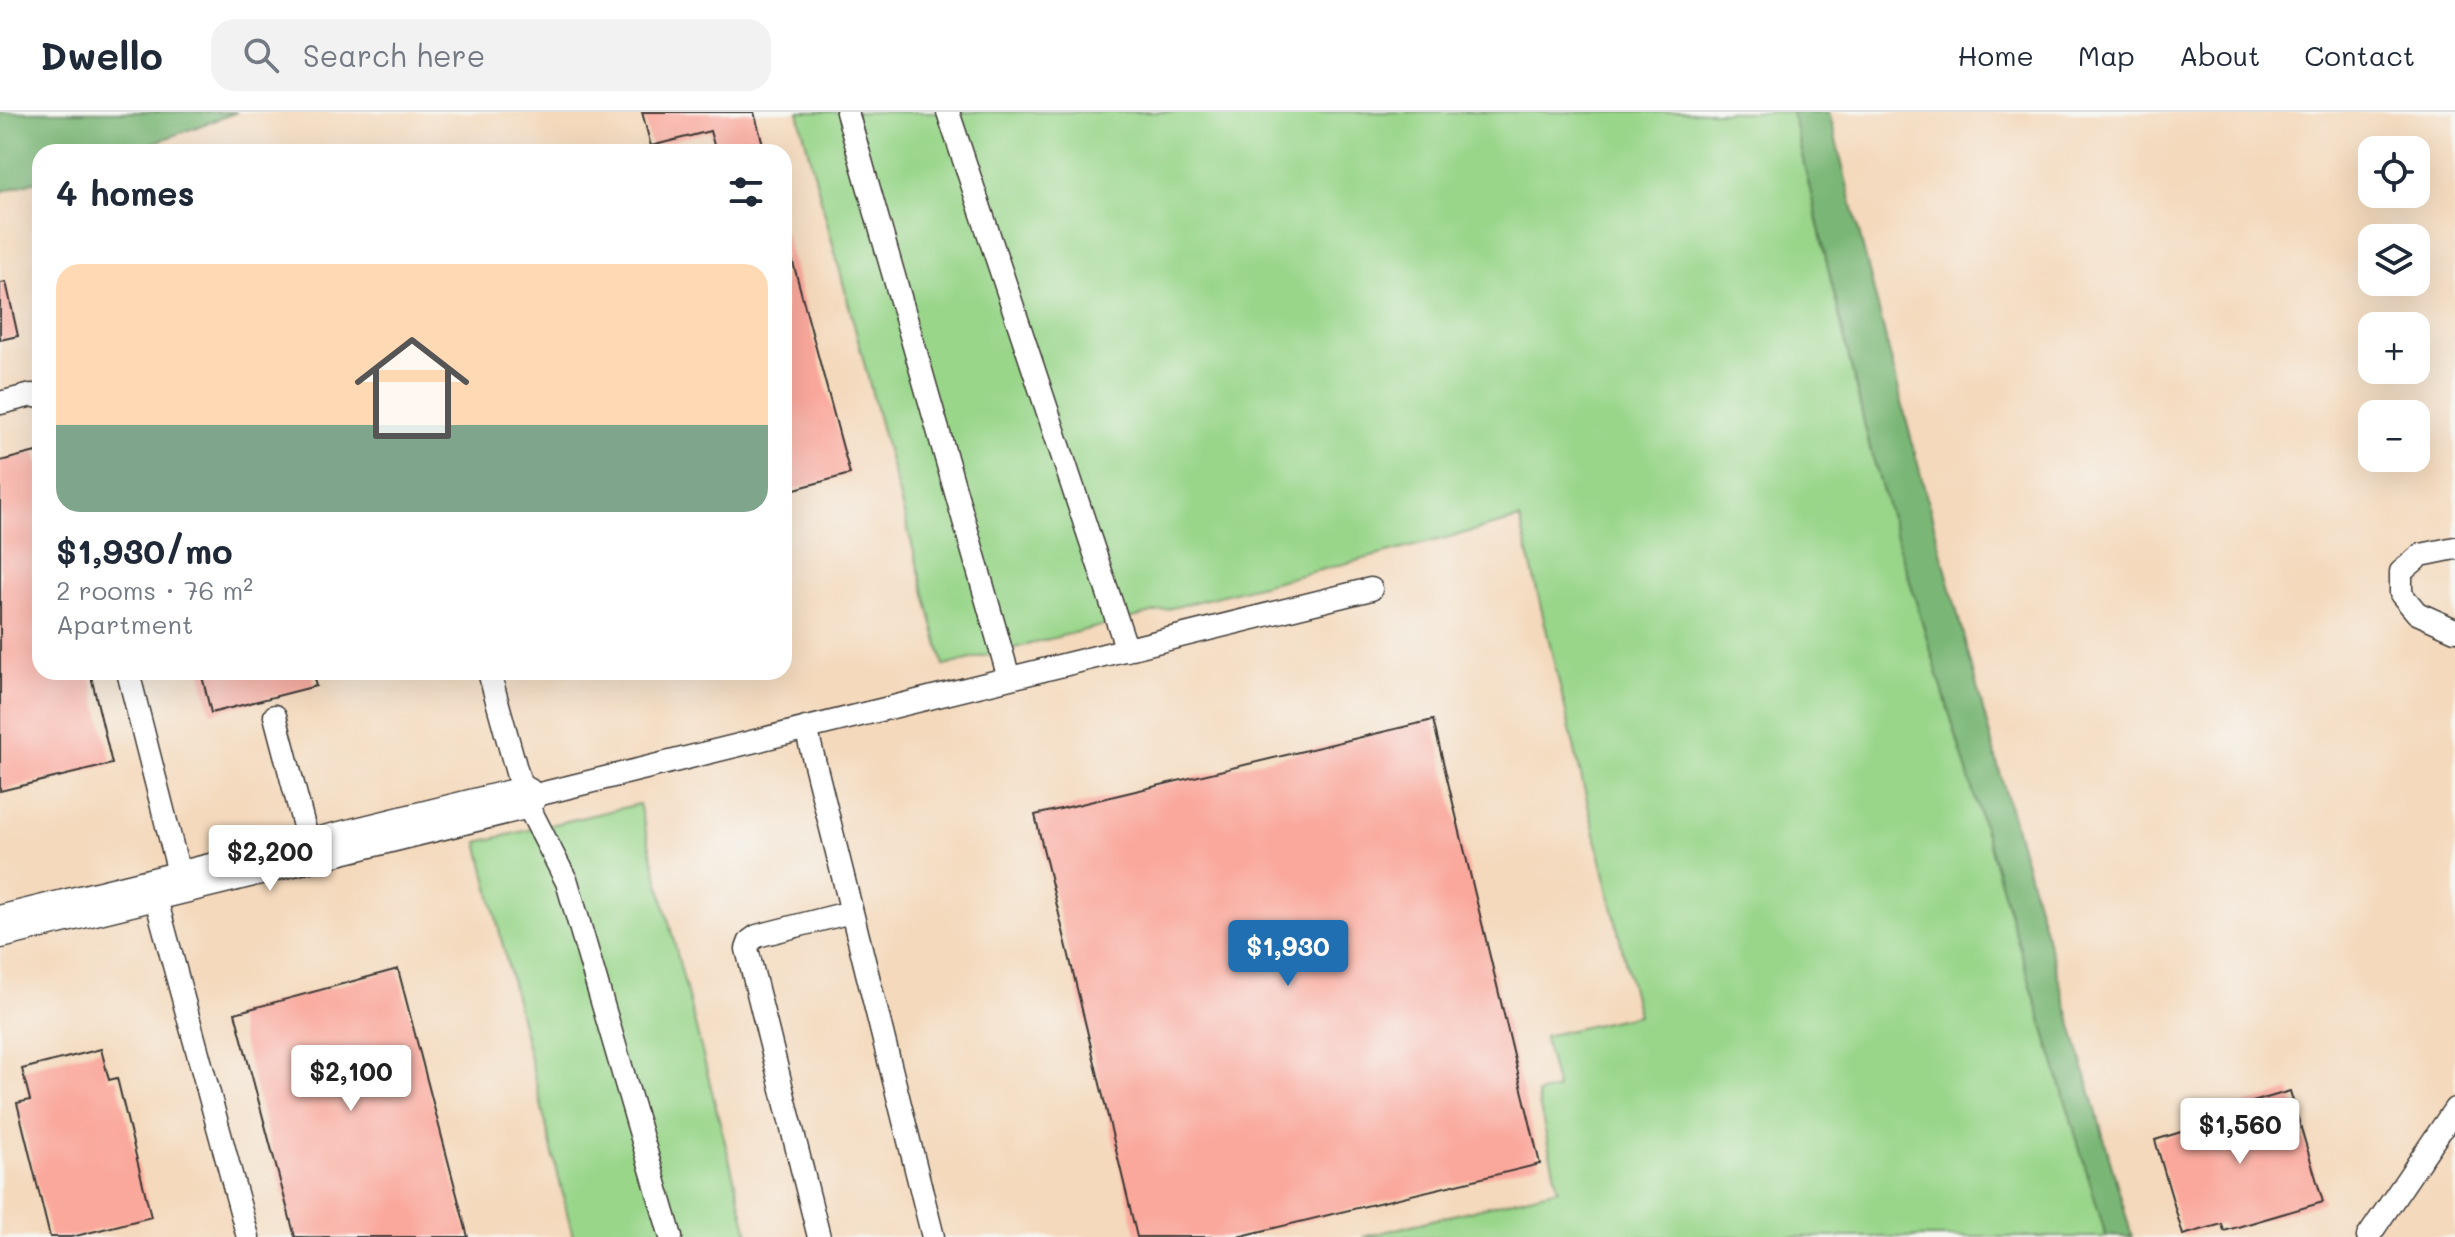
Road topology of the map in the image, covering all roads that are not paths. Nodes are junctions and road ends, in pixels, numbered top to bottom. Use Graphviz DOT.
graph roads {
  1 [pos="847,112"];
  2 [pos="948,112"];
  3 [pos="32,395"];
  4 [pos="0,403"];
  5 [pos="2455,548"];
  6 [pos="1371,589"];
  7 [pos="2455,630"];
  8 [pos="1127,650"];
  9 [pos="1009,678"];
  10 [pos="129,680"];
  11 [pos="491,680"];
  12 [pos="275,716"];
  13 [pos="806,728"];
  14 [pos="524,798"];
  15 [pos="310,849"];
  16 [pos="167,884"];
  17 [pos="851,912"];
  18 [pos="0,927"];
  19 [pos="2455,1109"];
  20 [pos="248,1237"];
  21 [pos="671,1237"];
  22 [pos="819,1237"];
  23 [pos="933,1237"];
  24 [pos="2368,1237"];
  1 -- 9 [label="lane"];
  2 -- 8 [label="lane"];
  3 -- 4 [label="lane"];
  5 -- 7 [label="lane"];
  6 -- 8 [label="lane"];
  8 -- 9 [label="lane"];
  9 -- 13 [label="lane"];
  10 -- 16 [label="lane"];
  11 -- 14 [label="lane"];
  12 -- 15 [label="lane"];
  13 -- 14 [label="lane"];
  13 -- 17 [label="lane"];
  14 -- 15 [label="street"];
  14 -- 21 [label="lane"];
  15 -- 16 [label="street"];
  16 -- 18 [label="street"];
  16 -- 20 [label="lane"];
  17 -- 22 [label="lane"];
  17 -- 23 [label="lane"];
  19 -- 24 [label="lane"];
}
